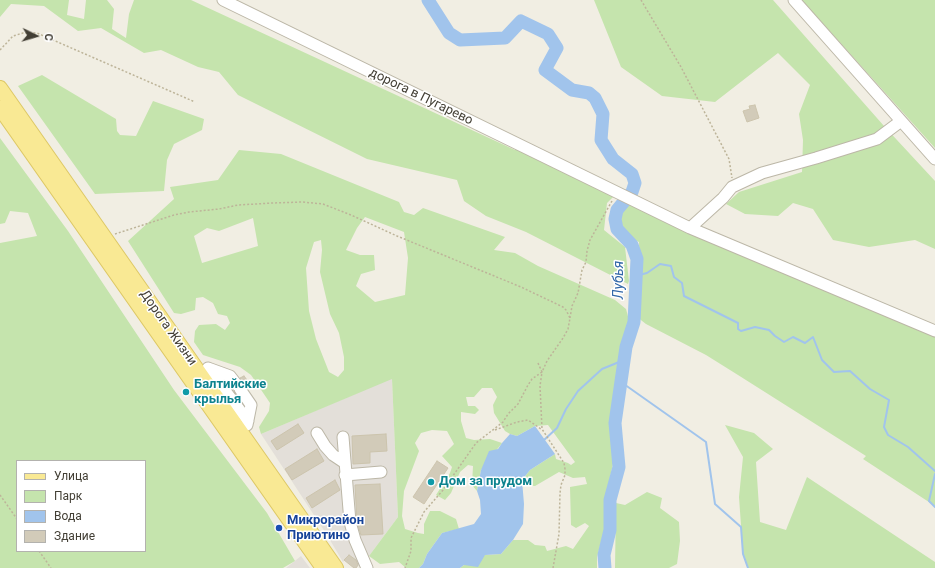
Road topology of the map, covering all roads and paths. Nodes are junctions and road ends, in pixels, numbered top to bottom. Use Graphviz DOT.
graph roads {
  1 [pos="224,0"];
  2 [pos="641,0"];
  3 [pos="794,0"];
  4 [pos="0,50"];
  5 [pos="0,88"];
  6 [pos="195,102"];
  7 [pos="0,108"];
  8 [pos="901,121"];
  9 [pos="935,159"];
  10 [pos="732,188"];
  11 [pos="618,194"];
  12 [pos="690,228"];
  13 [pos="112,236"];
  14 [pos="570,318"];
  15 [pos="935,330"];
  16 [pos="192,363"];
  17 [pos="538,363"];
  18 [pos="208,368"];
  19 [pos="542,372"];
  20 [pos="248,421"];
  21 [pos="494,430"];
  22 [pos="543,431"];
  23 [pos="317,434"];
  24 [pos="343,437"];
  25 [pos="246,440"];
  26 [pos="345,463"];
  27 [pos="381,472"];
  28 [pos="345,475"];
  29 [pos="0,495"];
  30 [pos="16,518"];
  31 [pos="40,552"];
  32 [pos="51,568"];
  33 [pos="324,568"];
  34 [pos="336,568"];
  35 [pos="367,568"];
  36 [pos="405,568"];
  37 [pos="553,568"];
  1 -- 11 [label="street, дорога в Пугарево"];
  2 -- 10 [label="path"];
  3 -- 8 [label="street"];
  4 -- 6 [label="path"];
  5 -- 16 [label="main road, Дорога Жизни"];
  7 -- 33 [label="main road, Дорога Жизни"];
  8 -- 9 [label="street"];
  8 -- 10 [label="street"];
  10 -- 12 [label="street"];
  11 -- 12 [label="street, дорога в Пугарево"];
  11 -- 14 [label="path"];
  12 -- 15 [label="street, дорога в Пугарево"];
  13 -- 14 [label="path"];
  14 -- 19 [label="path"];
  16 -- 18 [label="street"];
  16 -- 25 [label="main road, Дорога Жизни"];
  17 -- 19 [label="path"];
  18 -- 20 [label="street"];
  18 -- 20 [label="street"];
  19 -- 21 [label="path"];
  19 -- 22 [label="path"];
  20 -- 25 [label="street"];
  21 -- 22 [label="path"];
  21 -- 36 [label="path"];
  22 -- 37 [label="path"];
  23 -- 26 [label="street"];
  24 -- 26 [label="street"];
  25 -- 34 [label="main road, Дорога Жизни"];
  26 -- 28 [label="street"];
  27 -- 28 [label="street"];
  28 -- 35 [label="street"];
  29 -- 30 [label="path"];
  31 -- 32 [label="path"];
}
